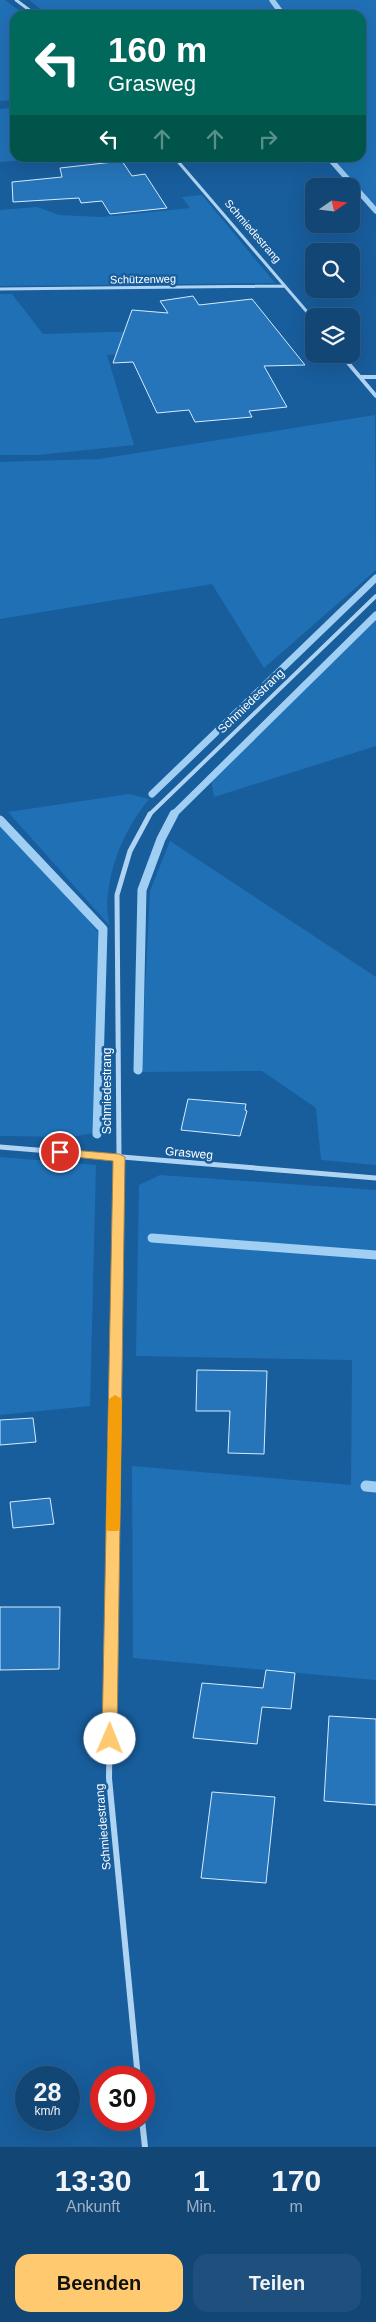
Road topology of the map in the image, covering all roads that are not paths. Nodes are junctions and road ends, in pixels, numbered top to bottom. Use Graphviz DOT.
graph roads {
  1 [pos="16,0"];
  2 [pos="29,10"];
  3 [pos="178,162"];
  4 [pos="285,286"];
  5 [pos="0,289"];
  6 [pos="305,309"];
  7 [pos="348,363"];
  8 [pos="360,377"];
  9 [pos="376,377"];
  10 [pos="376,396"];
  11 [pos="376,596"];
  12 [pos="0,1147"];
  13 [pos="119,1157"];
  14 [pos="376,1178"];
  15 [pos="137,2066"];
  16 [pos="143,2131"];
  17 [pos="145,2147"];
  1 -- 2 [label="street"];
  3 -- 4 [label="street, Schmiedestrang"];
  4 -- 5 [label="street, Schützenweg"];
  4 -- 6 [label="street, Schmiedestrang"];
  7 -- 8 [label="street"];
  8 -- 9 [label="street"];
  8 -- 10 [label="street"];
  11 -- 13 [label="street, Schmiedestrang"];
  12 -- 13 [label="street, Grasweg"];
  13 -- 14 [label="street, Grasweg"];
  13 -- 15 [label="street, Schmiedestrang"];
  16 -- 17 [label="street"];
}
